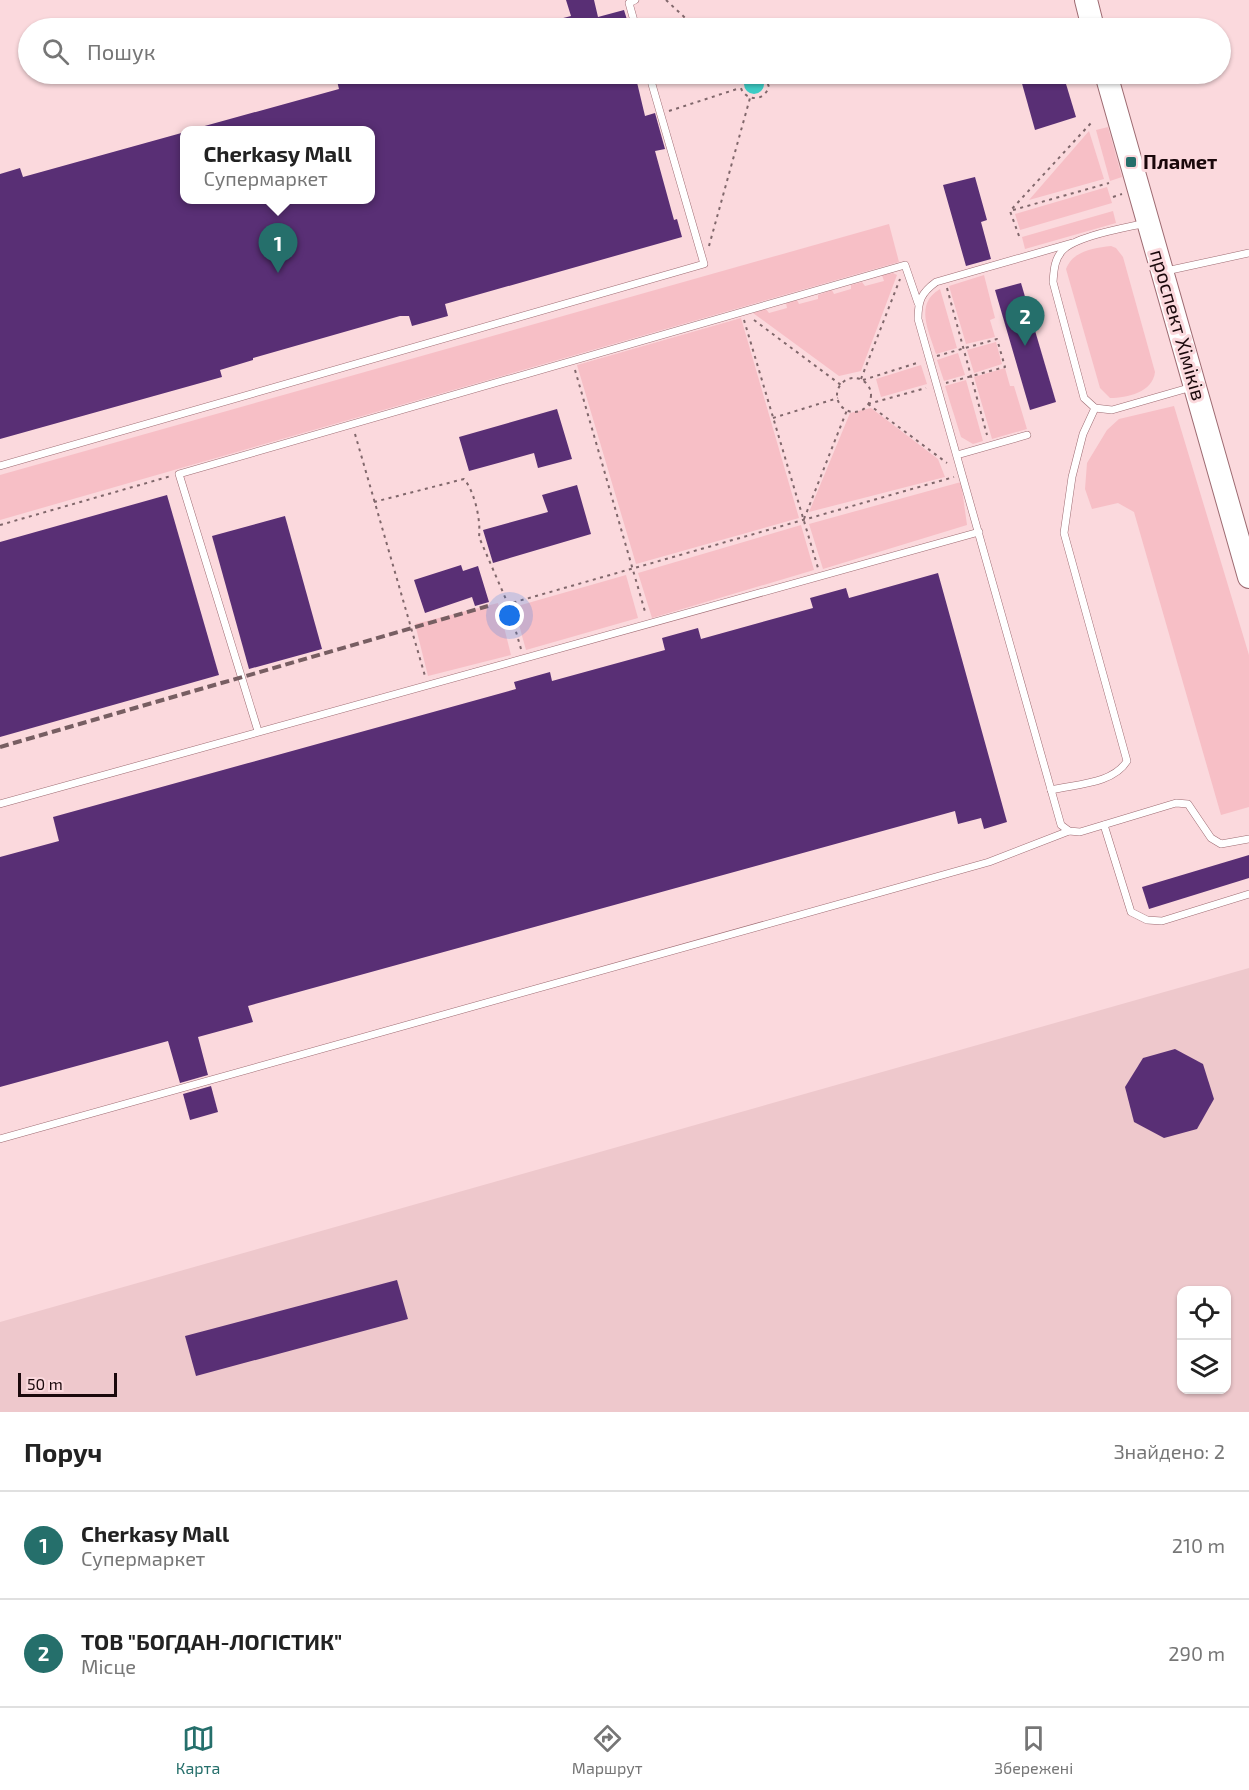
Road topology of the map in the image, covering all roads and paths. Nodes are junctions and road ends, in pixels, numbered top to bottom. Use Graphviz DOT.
graph roads {
  1 [pos="635,0"];
  2 [pos="666,0"];
  3 [pos="1086,0"];
  4 [pos="633,18"];
  5 [pos="685,18"];
  6 [pos="1090,18"];
  7 [pos="652,84"];
  8 [pos="741,84"];
  9 [pos="769,84"];
  10 [pos="1109,84"];
  11 [pos="740,88"];
  12 [pos="750,98"];
  13 [pos="661,113"];
  14 [pos="1091,123"];
  15 [pos="1108,183"];
  16 [pos="1128,193"];
  17 [pos="1113,197"];
  18 [pos="1010,211"];
  19 [pos="1149,222"];
  20 [pos="1019,236"];
  21 [pos="1072,243"];
  22 [pos="1249,253"];
  23 [pos="704,264"];
  24 [pos="905,265"];
  25 [pos="1163,272"];
  26 [pos="944,279"];
  27 [pos="918,303"];
  28 [pos="742,311"];
  29 [pos="963,349"];
  30 [pos="929,359"];
  31 [pos="572,361"];
  32 [pos="1005,367"];
  33 [pos="862,380"];
  34 [pos="841,385"];
  35 [pos="1195,386"];
  36 [pos="838,399"];
  37 [pos="868,404"];
  38 [pos="1095,408"];
  39 [pos="847,410"];
  40 [pos="773,418"];
  41 [pos="351,422"];
  42 [pos="1027,435"];
  43 [pos="990,446"];
  44 [pos="957,455"];
  45 [pos="0,466"];
  46 [pos="179,474"];
  47 [pos="962,474"];
  48 [pos="374,502"];
  49 [pos="803,520"];
  50 [pos="0,525"];
  51 [pos="979,532"];
  52 [pos="632,569"];
  53 [pos="820,575"];
  54 [pos="1249,577"];
  55 [pos="508,604"];
  56 [pos="649,625"];
  57 [pos="523,658"];
  58 [pos="427,684"];
  59 [pos="258,731"];
  60 [pos="1051,790"];
  61 [pos="0,804"];
  62 [pos="1104,825"];
  63 [pos="1069,831"];
  64 [pos="1249,839"];
  65 [pos="1249,894"];
  66 [pos="0,1139"];
  1 -- 4 [label="lane"];
  2 -- 5 [label="path"];
  3 -- 6 [label="main road"];
  7 -- 13 [label="lane"];
  8 -- 11 [label="path"];
  9 -- 12 [label="path"];
  10 -- 19 [label="main road, проспект Хіміків"];
  11 -- 12 [label="path"];
  11 -- 13 [label="path"];
  12 -- 23 [label="path"];
  13 -- 23 [label="lane"];
  14 -- 18 [label="path"];
  15 -- 18 [label="path"];
  16 -- 17 [label="path"];
  18 -- 20 [label="path"];
  19 -- 21 [label="lane"];
  19 -- 25 [label="main road, проспект Хіміків"];
  21 -- 26 [label="lane"];
  21 -- 38 [label="lane"];
  22 -- 25 [label="lane"];
  23 -- 45 [label="lane"];
  24 -- 27 [label="lane"];
  24 -- 28 [label="lane"];
  24 -- 33 [label="path"];
  25 -- 35 [label="main road, проспект Хіміків"];
  26 -- 27 [label="lane"];
  26 -- 29 [label="path"];
  27 -- 30 [label="lane"];
  28 -- 31 [label="lane"];
  28 -- 34 [label="path"];
  28 -- 40 [label="path"];
  29 -- 30 [label="path"];
  29 -- 32 [label="path"];
  29 -- 43 [label="path"];
  30 -- 33 [label="path"];
  30 -- 44 [label="lane"];
  31 -- 41 [label="lane"];
  31 -- 52 [label="path"];
  33 -- 34 [label="path"];
  33 -- 37 [label="path"];
  34 -- 36 [label="path"];
  35 -- 38 [label="lane"];
  35 -- 54 [label="main road, проспект Хіміків"];
  36 -- 39 [label="path"];
  36 -- 40 [label="path"];
  37 -- 39 [label="path"];
  37 -- 47 [label="path"];
  38 -- 60 [label="lane"];
  39 -- 49 [label="path"];
  40 -- 49 [label="path"];
  41 -- 46 [label="lane"];
  41 -- 48 [label="path"];
  42 -- 43 [label="lane"];
  43 -- 44 [label="lane"];
  44 -- 47 [label="lane"];
  46 -- 50 [label="path"];
  46 -- 59 [label="lane"];
  47 -- 49 [label="path"];
  47 -- 51 [label="lane"];
  48 -- 55 [label="path"];
  48 -- 58 [label="path"];
  49 -- 52 [label="path"];
  49 -- 53 [label="path"];
  51 -- 53 [label="lane"];
  51 -- 60 [label="lane"];
  52 -- 55 [label="path"];
  52 -- 56 [label="path"];
  53 -- 56 [label="lane"];
  55 -- 57 [label="path"];
  56 -- 57 [label="lane"];
  57 -- 58 [label="lane"];
  58 -- 59 [label="lane"];
  59 -- 61 [label="lane"];
  60 -- 63 [label="lane"];
  62 -- 63 [label="lane"];
  62 -- 64 [label="lane"];
  62 -- 65 [label="lane"];
  63 -- 66 [label="lane"];
}
